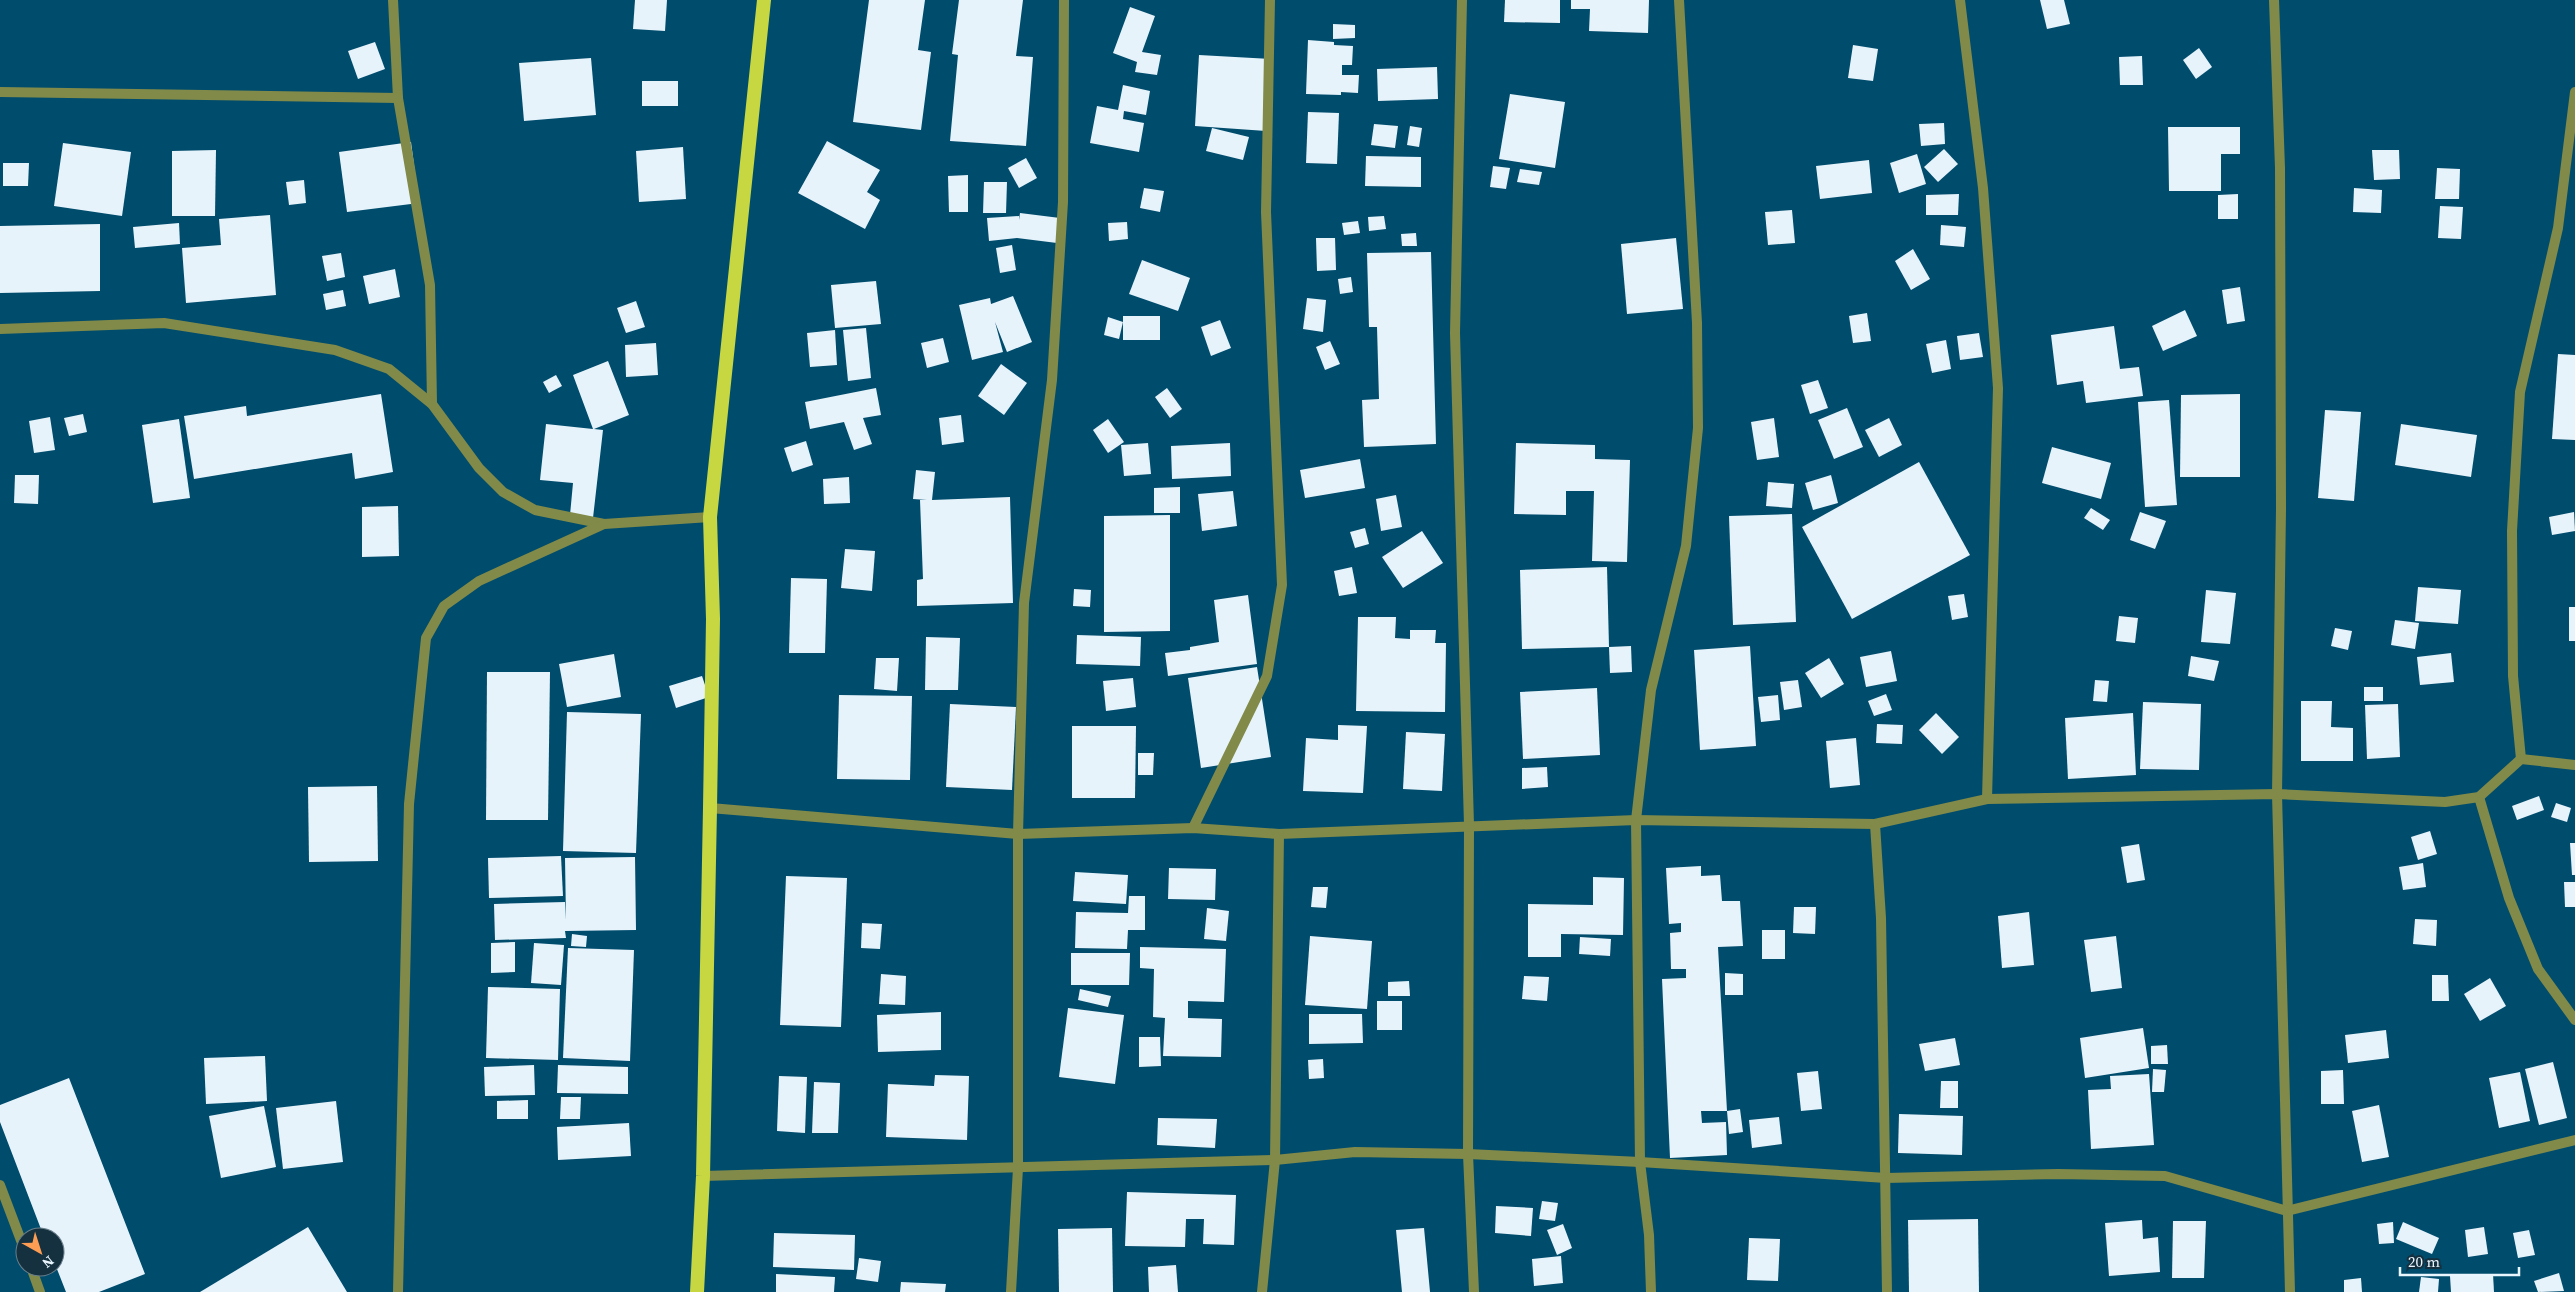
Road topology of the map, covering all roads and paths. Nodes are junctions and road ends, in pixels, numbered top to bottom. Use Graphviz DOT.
graph roads {
  1 [pos="393,0"];
  2 [pos="764,0"];
  3 [pos="1064,0"];
  4 [pos="1270,0"];
  5 [pos="1462,0"];
  6 [pos="1679,0"];
  7 [pos="1960,0"];
  8 [pos="2274,0"];
  9 [pos="0,92"];
  10 [pos="2575,92"];
  11 [pos="398,98"];
  12 [pos="0,329"];
  13 [pos="432,404"];
  14 [pos="710,517"];
  15 [pos="604,524"];
  16 [pos="2521,759"];
  17 [pos="2575,765"];
  18 [pos="2277,794"];
  19 [pos="2479,797"];
  20 [pos="1986,799"];
  21 [pos="710,808"];
  22 [pos="1636,820"];
  23 [pos="1875,824"];
  24 [pos="1469,826"];
  25 [pos="1193,828"];
  26 [pos="1018,834"];
  27 [pos="1279,834"];
  28 [pos="2575,1020"];
  29 [pos="2575,1140"];
  30 [pos="1468,1154"];
  31 [pos="1276,1160"];
  32 [pos="1640,1162"];
  33 [pos="1018,1168"];
  34 [pos="703,1176"];
  35 [pos="1886,1178"];
  36 [pos="0,1186"];
  37 [pos="2287,1211"];
  38 [pos="16,1227"];
  39 [pos="35,1277"];
  40 [pos="40,1292"];
  41 [pos="398,1292"];
  42 [pos="697,1292"];
  43 [pos="1011,1292"];
  44 [pos="1262,1292"];
  45 [pos="1474,1292"];
  46 [pos="1651,1292"];
  47 [pos="1888,1292"];
  48 [pos="2290,1292"];
  1 -- 11 [label="street"];
  2 -- 14 [label="highway"];
  3 -- 26 [label="street"];
  4 -- 25 [label="street"];
  5 -- 24 [label="street"];
  6 -- 22 [label="street"];
  7 -- 20 [label="street"];
  8 -- 18 [label="street"];
  9 -- 11 [label="street"];
  10 -- 16 [label="street"];
  11 -- 13 [label="street"];
  12 -- 13 [label="street"];
  13 -- 15 [label="street"];
  14 -- 15 [label="street"];
  14 -- 21 [label="highway"];
  15 -- 41 [label="street"];
  16 -- 17 [label="street"];
  16 -- 19 [label="street"];
  18 -- 19 [label="street"];
  18 -- 20 [label="street"];
  18 -- 37 [label="street"];
  19 -- 28 [label="street"];
  20 -- 23 [label="street"];
  21 -- 26 [label="street"];
  21 -- 34 [label="highway"];
  22 -- 23 [label="street"];
  22 -- 24 [label="street"];
  22 -- 32 [label="street"];
  23 -- 35 [label="street"];
  24 -- 27 [label="street"];
  24 -- 30 [label="street"];
  25 -- 26 [label="street"];
  25 -- 27 [label="street"];
  26 -- 33 [label="street"];
  27 -- 31 [label="street"];
  29 -- 37 [label="street"];
  30 -- 31 [label="street"];
  30 -- 32 [label="street"];
  30 -- 45 [label="street"];
  31 -- 33 [label="street"];
  31 -- 44 [label="street"];
  32 -- 35 [label="street"];
  32 -- 46 [label="street"];
  33 -- 34 [label="street"];
  33 -- 43 [label="street"];
  34 -- 42 [label="highway"];
  35 -- 37 [label="street"];
  35 -- 47 [label="street"];
  36 -- 38 [label="street"];
  37 -- 48 [label="street"];
  39 -- 40 [label="street"];
}
